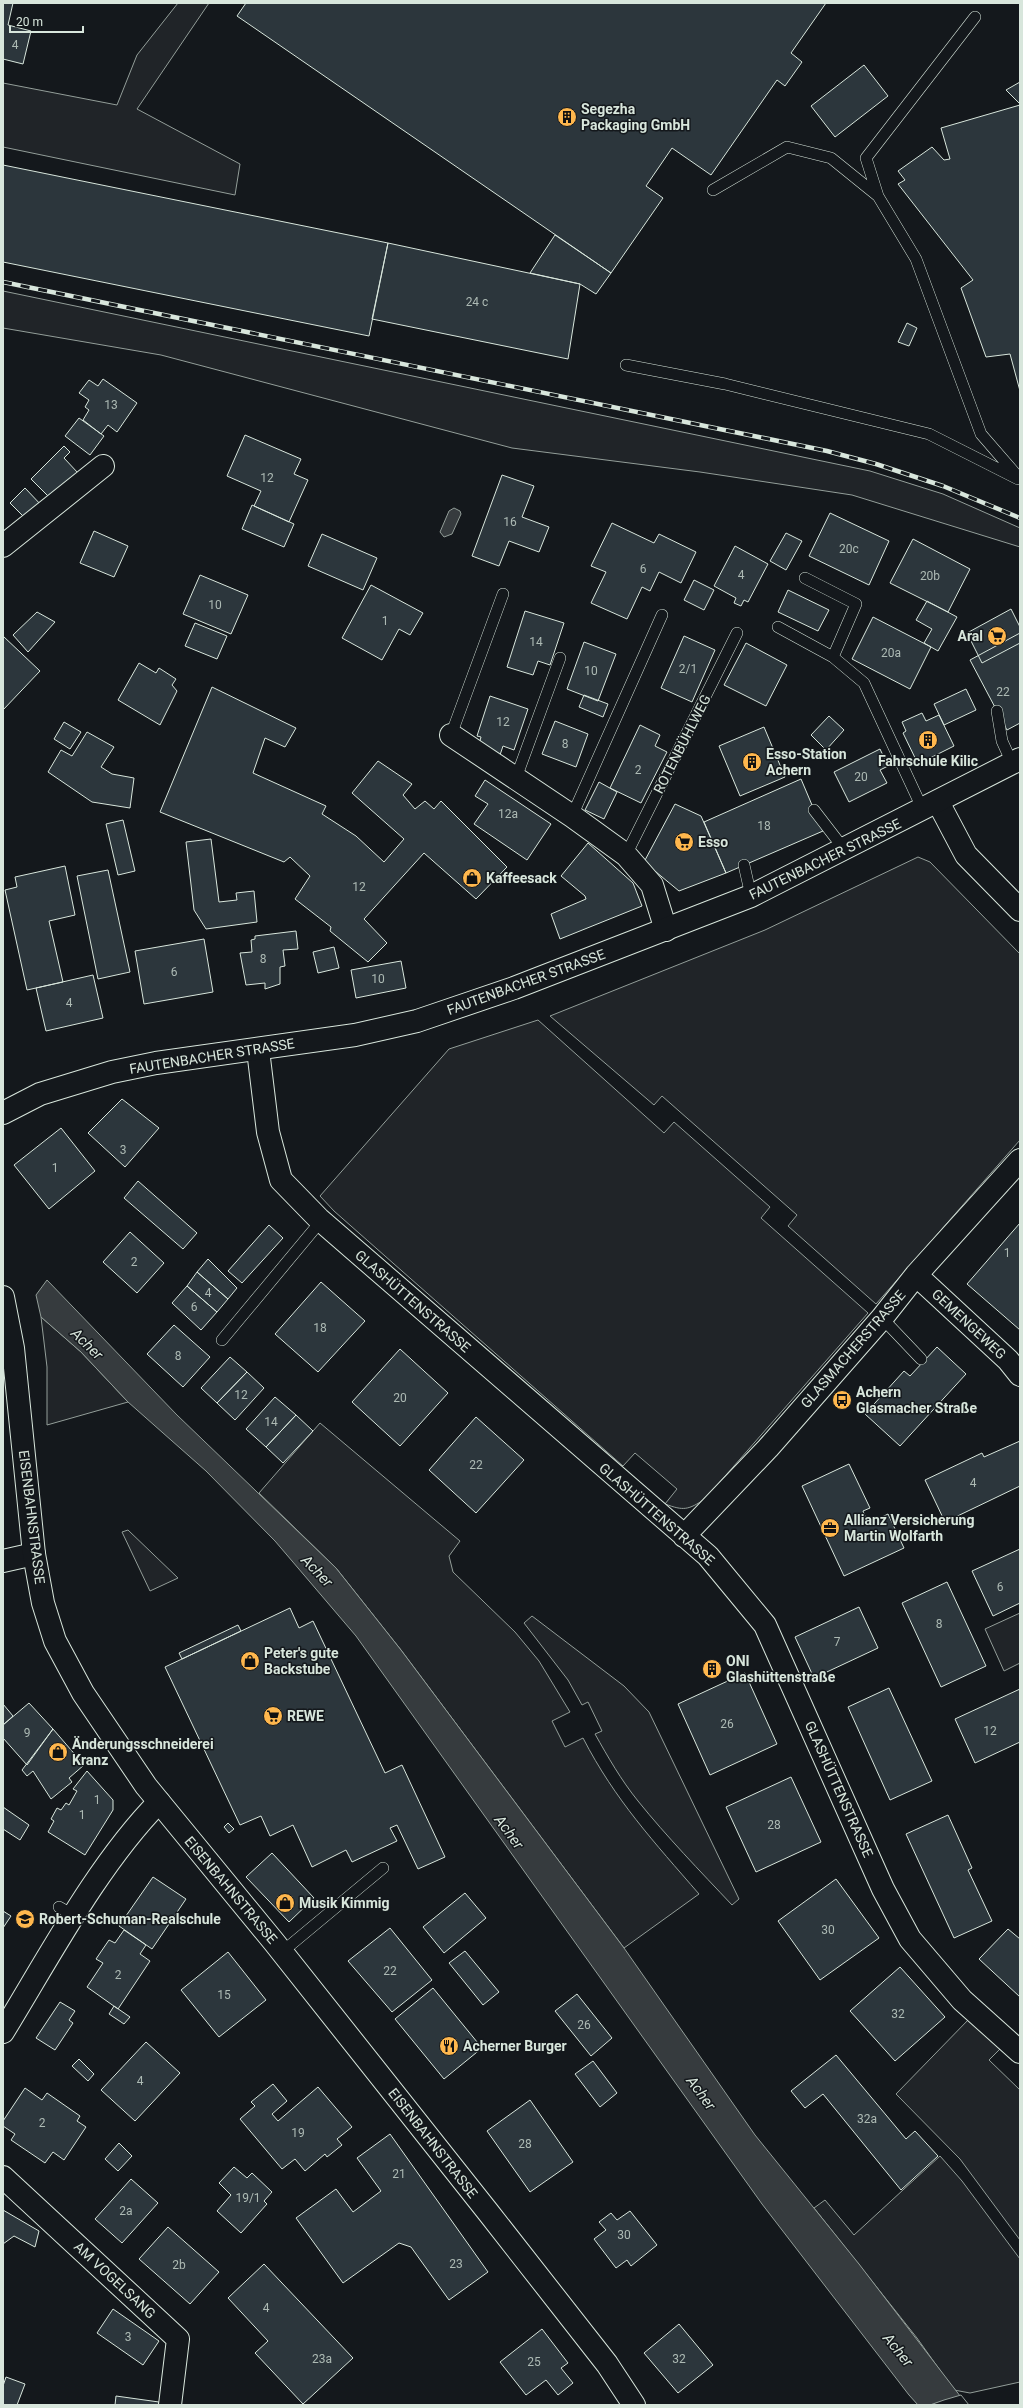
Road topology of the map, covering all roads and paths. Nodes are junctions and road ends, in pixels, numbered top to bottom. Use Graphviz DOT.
graph roads {
  1 [pos="975,17"];
  2 [pos="714,190"];
  3 [pos="878,196"];
  4 [pos="626,365"];
  5 [pos="103,466"];
  6 [pos="1020,480"];
  7 [pos="3,546"];
  8 [pos="805,578"];
  9 [pos="503,594"];
  10 [pos="662,615"];
  11 [pos="778,627"];
  12 [pos="737,633"];
  13 [pos="833,657"];
  14 [pos="560,658"];
  15 [pos="997,711"];
  16 [pos="451,735"];
  17 [pos="1016,761"];
  18 [pos="516,778"];
  19 [pos="930,806"];
  20 [pos="814,810"];
  21 [pos="572,816"];
  22 [pos="844,849"];
  23 [pos="626,855"];
  24 [pos="744,865"];
  25 [pos="751,896"];
  26 [pos="1020,910"];
  27 [pos="666,930"];
  28 [pos="258,1050"];
  29 [pos="3,1114"];
  30 [pos="1020,1160"];
  31 [pos="321,1221"];
  32 [pos="916,1275"];
  33 [pos="3,1297"];
  34 [pos="882,1318"];
  35 [pos="222,1340"];
  36 [pos="921,1359"];
  37 [pos="1020,1375"];
  38 [pos="684,1536"];
  39 [pos="34,1554"];
  40 [pos="3,1561"];
  41 [pos="159,1802"];
  42 [pos="383,1868"];
  43 [pos="282,1952"];
  44 [pos="3,2032"];
  45 [pos="1020,2052"];
  46 [pos="3,2177"];
  47 [pos="170,2405"];
  48 [pos="634,2405"];
  1 -- 3 [label="lane"];
  2 -- 3 [label="lane"];
  3 -- 6 [label="lane"];
  4 -- 6 [label="lane"];
  5 -- 7 [label="street"];
  8 -- 13 [label="lane"];
  9 -- 16 [label="lane"];
  10 -- 21 [label="lane"];
  11 -- 13 [label="lane"];
  12 -- 23 [label="lane, ROTENBÜHLWEG"];
  13 -- 19 [label="lane"];
  14 -- 18 [label="lane"];
  15 -- 17 [label="lane"];
  16 -- 18 [label="street"];
  17 -- 19 [label="street, FAUTENBACHER STRASSE"];
  18 -- 21 [label="street"];
  19 -- 22 [label="street, FAUTENBACHER STRASSE"];
  19 -- 26 [label="street"];
  20 -- 22 [label="lane"];
  21 -- 23 [label="street"];
  22 -- 25 [label="street, FAUTENBACHER STRASSE"];
  23 -- 27 [label="street"];
  24 -- 25 [label="lane"];
  25 -- 27 [label="street, FAUTENBACHER STRASSE"];
  27 -- 28 [label="street, FAUTENBACHER STRASSE"];
  28 -- 29 [label="street, FAUTENBACHER STRASSE"];
  28 -- 31 [label="street, GLASHÜTTENSTRASSE"];
  30 -- 32 [label="street, GLASMACHERSTRASSE"];
  31 -- 35 [label="lane"];
  31 -- 38 [label="street, GLASHÜTTENSTRASSE"];
  32 -- 34 [label="street, GLASMACHERSTRASSE"];
  32 -- 37 [label="street, GEMENGEWEG"];
  33 -- 39 [label="street, EISENBAHNSTRASSE"];
  34 -- 36 [label="lane"];
  34 -- 38 [label="street, GLASMACHERSTRASSE"];
  38 -- 45 [label="street, GLASHÜTTENSTRASSE"];
  39 -- 40 [label="street"];
  39 -- 41 [label="street, EISENBAHNSTRASSE"];
  41 -- 43 [label="street, EISENBAHNSTRASSE"];
  41 -- 44 [label="street"];
  42 -- 43 [label="lane"];
  43 -- 48 [label="street, EISENBAHNSTRASSE"];
  46 -- 47 [label="street, AM VOGELSANG"];
}
